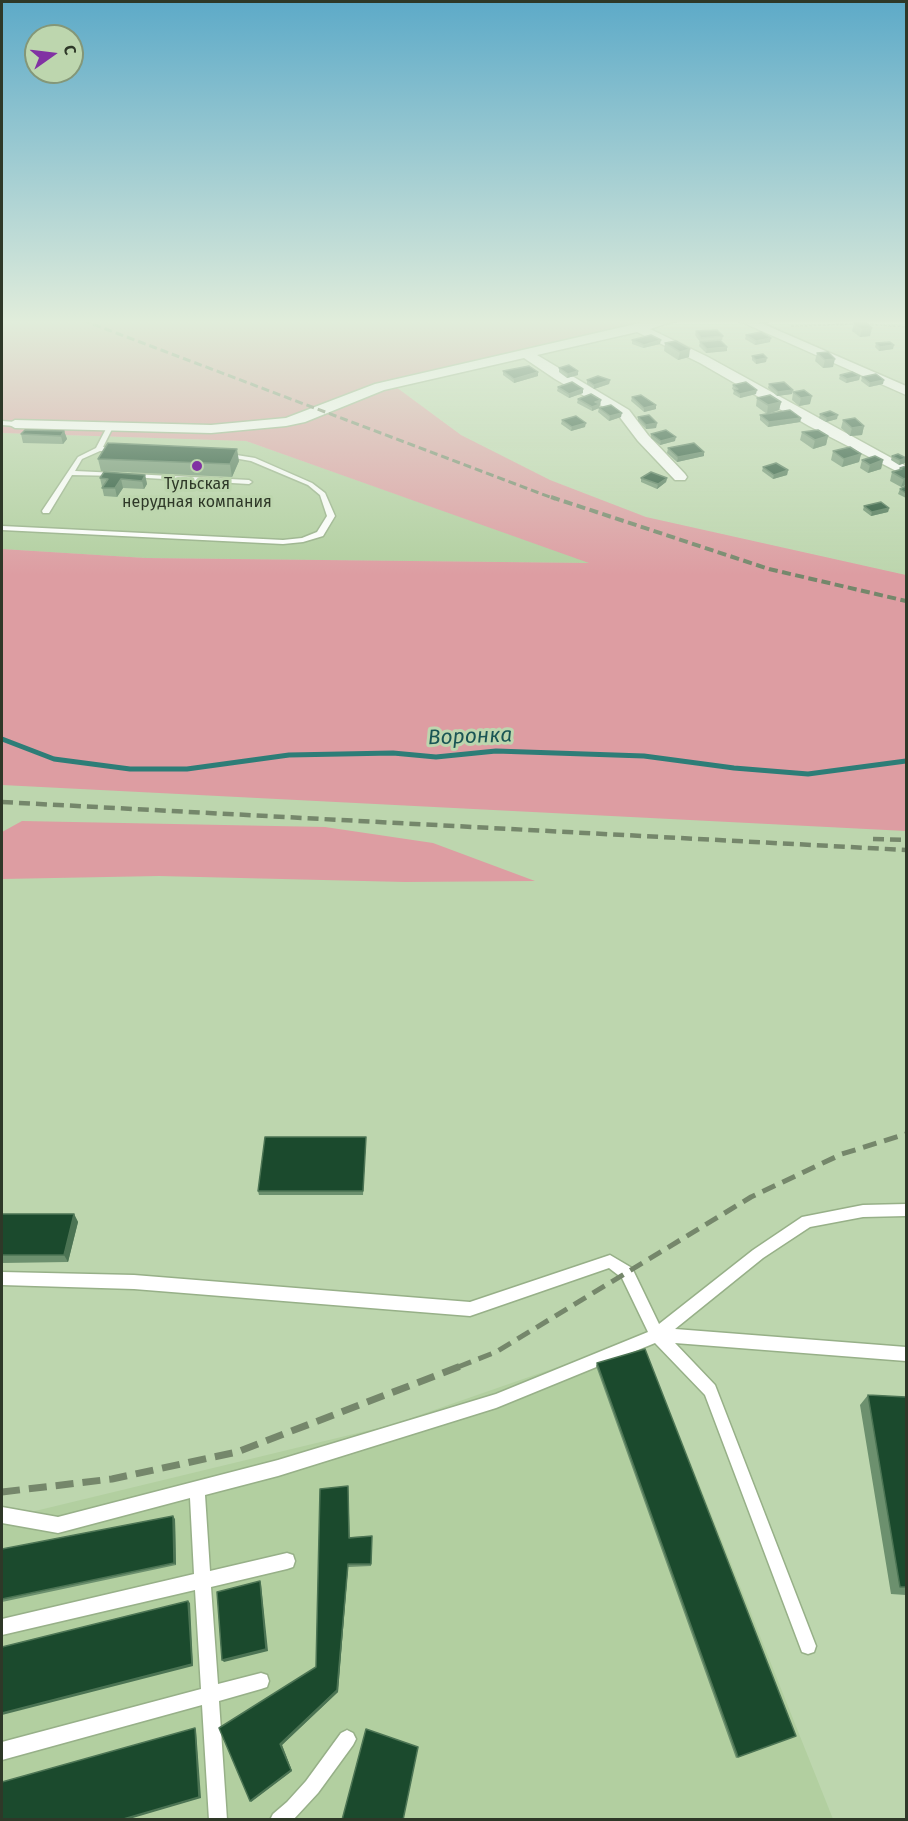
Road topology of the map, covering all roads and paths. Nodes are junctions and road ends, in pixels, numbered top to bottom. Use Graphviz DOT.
graph roads {
  1 [pos="334,405"];
  2 [pos="610,405"];
  3 [pos="783,405"];
  4 [pos="8,424"];
  5 [pos="110,427"];
  6 [pos="99,449"];
  7 [pos="132,451"];
  8 [pos="220,455"];
  9 [pos="906,472"];
  10 [pos="71,473"];
  11 [pos="680,477"];
  12 [pos="249,482"];
  13 [pos="46,511"];
  14 [pos="2,528"];
  15 [pos="906,1210"];
  16 [pos="2,1278"];
  17 [pos="657,1335"];
  18 [pos="906,1354"];
  19 [pos="197,1488"];
  20 [pos="2,1515"];
  21 [pos="287,1561"];
  22 [pos="203,1579"];
  23 [pos="2,1627"];
  24 [pos="808,1646"];
  25 [pos="261,1681"];
  26 [pos="210,1695"];
  27 [pos="347,1739"];
  28 [pos="2,1751"];
  29 [pos="218,1820"];
  30 [pos="279,1820"];
  1 -- 5 [label="street"];
  2 -- 11 [label="street"];
  3 -- 9 [label="street"];
  4 -- 5 [label="street"];
  5 -- 6 [label="lane"];
  6 -- 7 [label="lane"];
  6 -- 10 [label="lane"];
  8 -- 14 [label="lane"];
  10 -- 12 [label="lane"];
  10 -- 13 [label="lane"];
  15 -- 17 [label="lane"];
  16 -- 17 [label="lane"];
  17 -- 18 [label="lane"];
  17 -- 19 [label="lane"];
  17 -- 24 [label="lane"];
  19 -- 20 [label="lane"];
  19 -- 22 [label="lane"];
  21 -- 22 [label="lane"];
  22 -- 23 [label="lane"];
  22 -- 26 [label="lane"];
  25 -- 26 [label="lane"];
  26 -- 28 [label="lane"];
  26 -- 29 [label="lane"];
  27 -- 30 [label="lane"];
}
